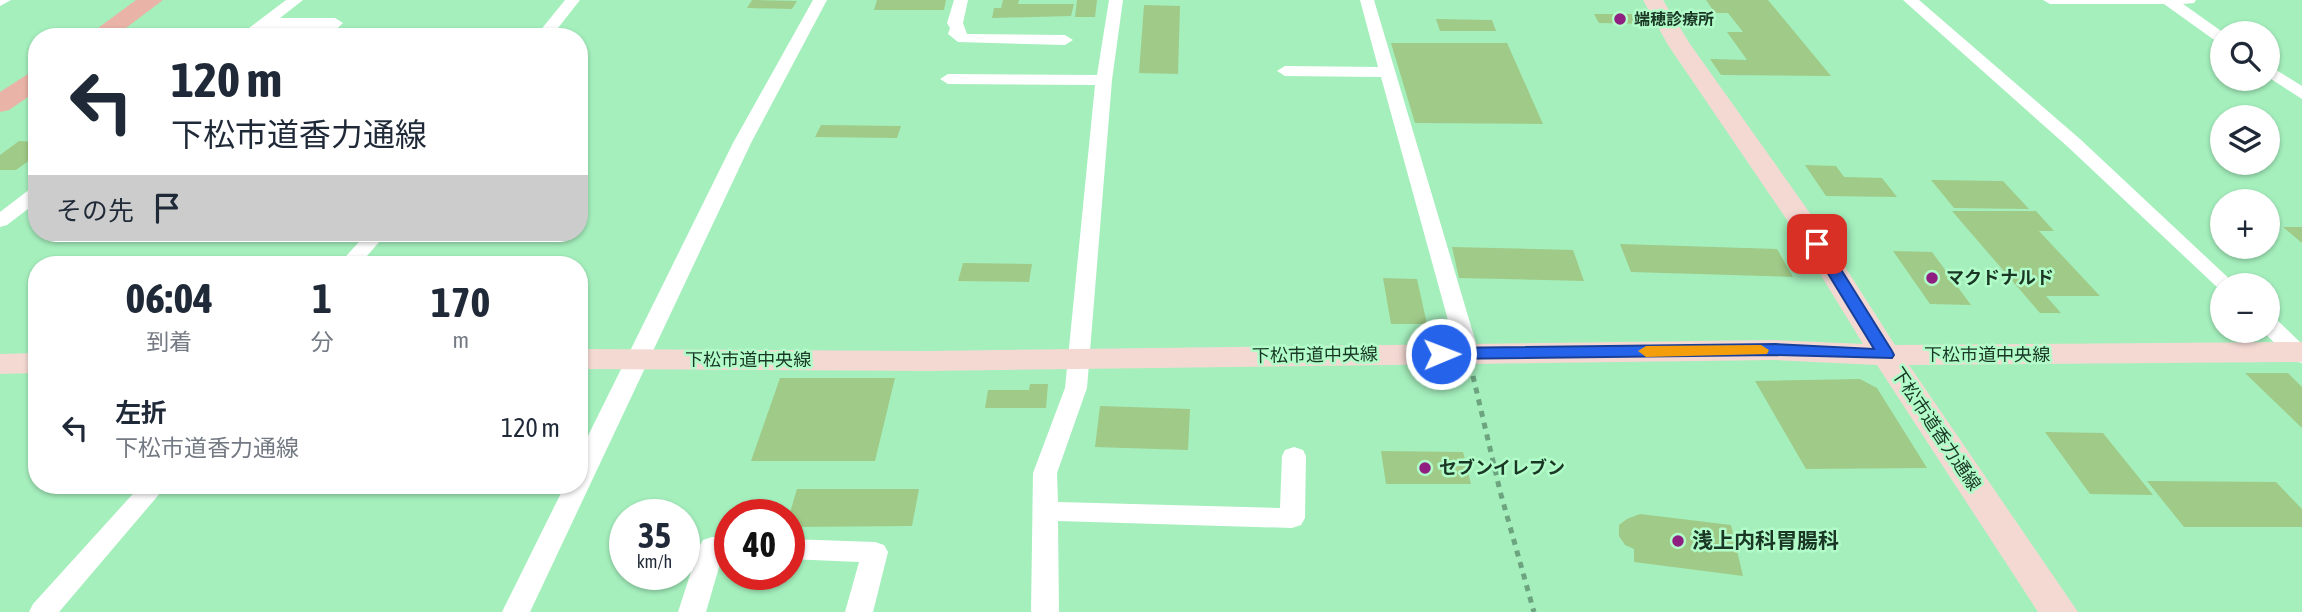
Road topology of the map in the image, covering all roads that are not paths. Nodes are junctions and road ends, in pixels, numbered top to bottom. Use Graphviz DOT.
graph roads {
  1 [pos="151,0"];
  2 [pos="296,0"];
  3 [pos="573,0"];
  4 [pos="820,0"];
  5 [pos="961,0"];
  6 [pos="1116,0"];
  7 [pos="1367,0"];
  8 [pos="1653,0"];
  9 [pos="1910,0"];
  10 [pos="2050,0"];
  11 [pos="2168,0"];
  12 [pos="2189,0"];
  13 [pos="264,23"];
  14 [pos="111,28"];
  15 [pos="257,28"];
  16 [pos="329,28"];
  17 [pos="550,28"];
  18 [pos="2210,30"];
  19 [pos="1065,40"];
  20 [pos="1285,71"];
  21 [pos="1386,72"];
  22 [pos="948,79"];
  23 [pos="2280,79"];
  24 [pos="1104,80"];
  25 [pos="28,85"];
  26 [pos="2302,94"];
  27 [pos="0,104"];
  28 [pos="28,200"];
  29 [pos="0,221"];
  30 [pos="368,242"];
  31 [pos="356,256"];
  32 [pos="2213,273"];
  33 [pos="2280,335"];
  34 [pos="1468,353"];
  35 [pos="2301,353"];
  36 [pos="1886,355"];
  37 [pos="1080,357"];
  38 [pos="588,359"];
  39 [pos="637,359"];
  40 [pos="28,363"];
  41 [pos="0,364"];
  42 [pos="1294,456"];
  43 [pos="588,460"];
  44 [pos="147,494"];
  45 [pos="573,494"];
  46 [pos="1047,511"];
  47 [pos="714,547"];
  48 [pos="805,550"];
  49 [pos="43,612"];
  50 [pos="516,612"];
  51 [pos="692,612"];
  52 [pos="859,612"];
  53 [pos="1045,612"];
  54 [pos="2059,612"];
  1 -- 14 [label="main road"];
  2 -- 13 [label="street"];
  3 -- 17 [label="street"];
  4 -- 39 [label="street"];
  5 -- 19 [label="street"];
  6 -- 24 [label="street"];
  7 -- 21 [label="street"];
  8 -- 36 [label="street, 下松市道香力通線"];
  9 -- 32 [label="street"];
  10 -- 11 [label="street"];
  11 -- 12 [label="street"];
  11 -- 18 [label="street"];
  13 -- 15 [label="street"];
  13 -- 16 [label="street"];
  20 -- 21 [label="street"];
  21 -- 34 [label="street"];
  22 -- 24 [label="street"];
  23 -- 26 [label="street"];
  24 -- 37 [label="street"];
  25 -- 27 [label="main road"];
  28 -- 29 [label="street"];
  30 -- 31 [label="street"];
  33 -- 35 [label="street"];
  34 -- 36 [label="street, 下松市道中央線"];
  34 -- 37 [label="street, 下松市道中央線"];
  35 -- 36 [label="street, 下松市道中央線"];
  36 -- 54 [label="street, 下松市道香力通線"];
  37 -- 39 [label="street, 下松市道中央線"];
  37 -- 46 [label="street"];
  38 -- 39 [label="street, 下松市道中央線"];
  39 -- 43 [label="street"];
  40 -- 41 [label="street"];
  42 -- 46 [label="street"];
  44 -- 49 [label="street"];
  45 -- 50 [label="street"];
  46 -- 53 [label="street"];
  47 -- 51 [label="street"];
  48 -- 52 [label="street"];
}
